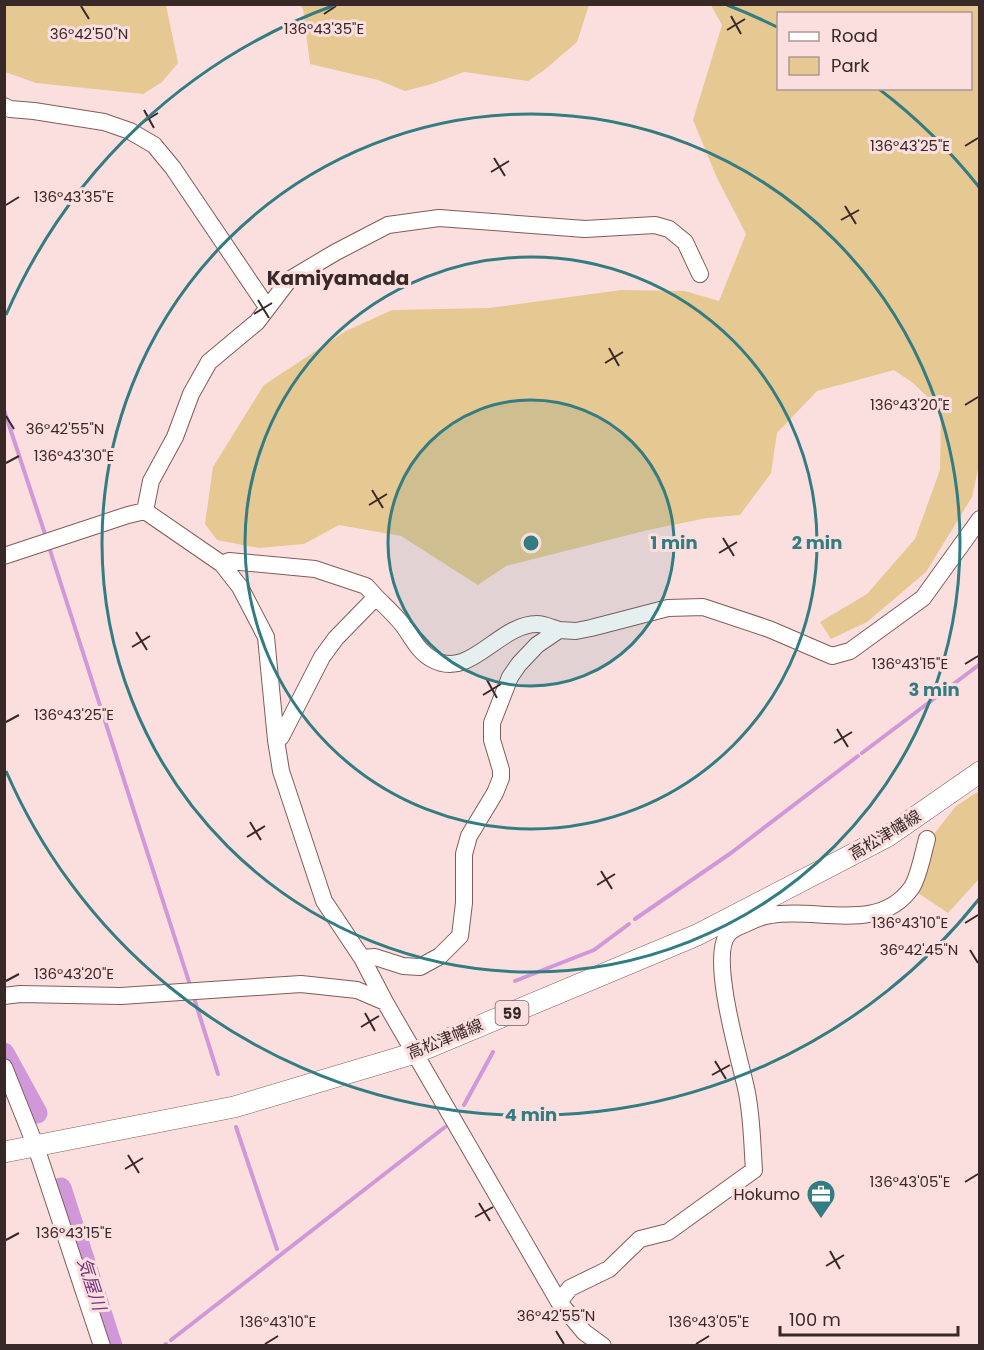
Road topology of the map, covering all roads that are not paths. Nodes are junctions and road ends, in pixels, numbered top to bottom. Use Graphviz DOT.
graph roads {
  1 [pos="4,106"];
  2 [pos="700,274"];
  3 [pos="267,307"];
  4 [pos="145,512"];
  5 [pos="980,519"];
  6 [pos="4,556"];
  7 [pos="222,564"];
  8 [pos="376,597"];
  9 [pos="559,630"];
  10 [pos="276,741"];
  11 [pos="980,772"];
  12 [pos="927,839"];
  13 [pos="781,891"];
  14 [pos="792,914"];
  15 [pos="362,958"];
  16 [pos="4,996"];
  17 [pos="385,1002"];
  18 [pos="415,1053"];
  19 [pos="4,1067"];
  20 [pos="36,1147"];
  21 [pos="4,1152"];
  22 [pos="559,1302"];
  23 [pos="102,1346"];
  24 [pos="603,1346"];
  1 -- 3 [label="street"];
  2 -- 3 [label="street"];
  3 -- 4 [label="street"];
  4 -- 6 [label="street"];
  4 -- 7 [label="street"];
  5 -- 9 [label="street"];
  7 -- 8 [label="street"];
  7 -- 10 [label="street"];
  8 -- 9 [label="street"];
  8 -- 10 [label="street"];
  9 -- 15 [label="street"];
  10 -- 15 [label="street"];
  11 -- 13 [label="main road, 高松津幡線 / 59"];
  12 -- 14 [label="street"];
  13 -- 14 [label="street"];
  13 -- 18 [label="main road, 高松津幡線 / 59"];
  14 -- 22 [label="street"];
  15 -- 17 [label="street"];
  16 -- 17 [label="street"];
  17 -- 18 [label="street"];
  18 -- 20 [label="main road, 高松津幡線 / 59"];
  18 -- 22 [label="street"];
  19 -- 20 [label="street"];
  20 -- 21 [label="main road, 高松津幡線 / 59"];
  20 -- 23 [label="street"];
  22 -- 24 [label="street"];
}
